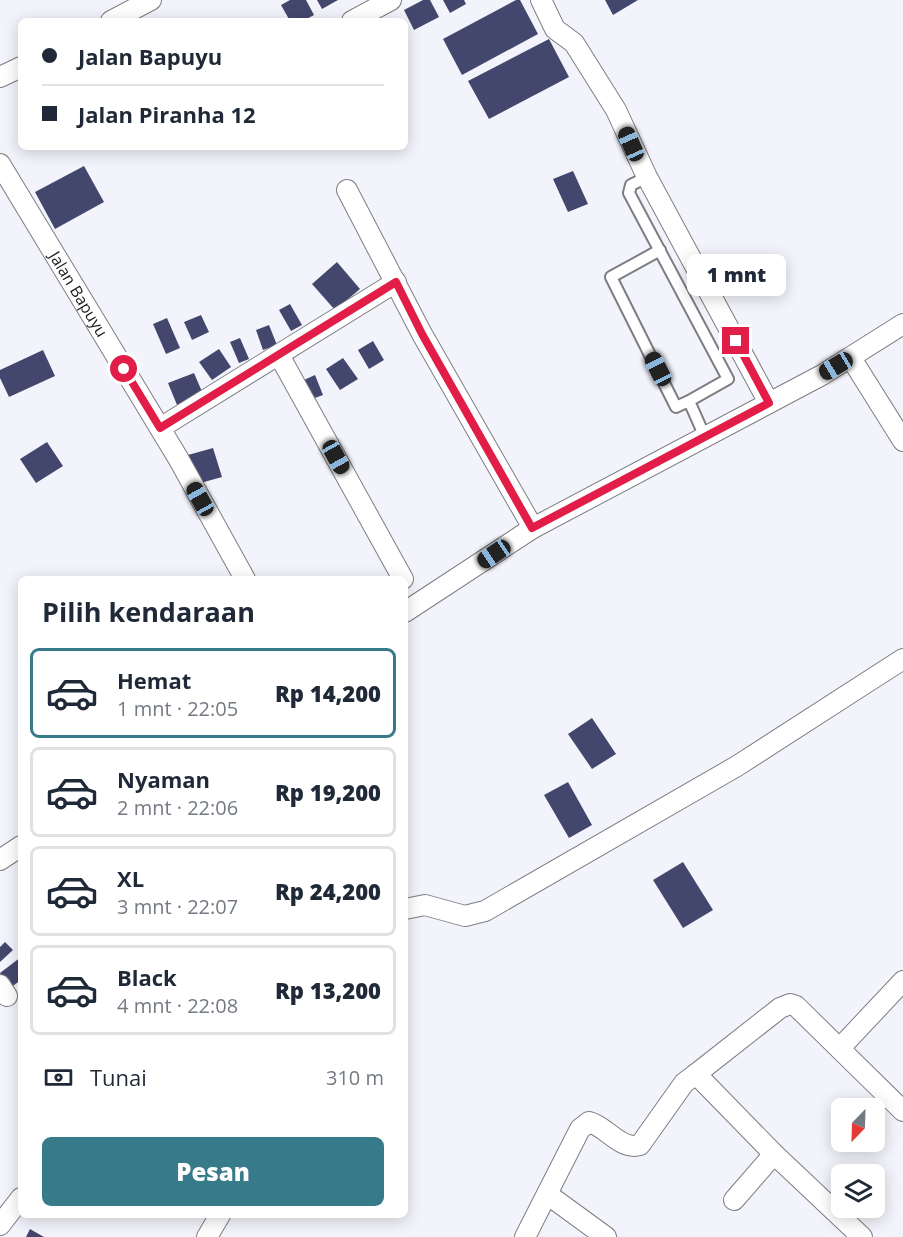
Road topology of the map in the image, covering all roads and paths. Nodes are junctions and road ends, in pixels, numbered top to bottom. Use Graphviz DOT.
graph roads {
  1 [pos="151,0"];
  2 [pos="391,0"];
  3 [pos="541,0"];
  4 [pos="117,18"];
  5 [pos="358,18"];
  6 [pos="18,68"];
  7 [pos="0,77"];
  8 [pos="0,164"];
  9 [pos="647,177"];
  10 [pos="346,190"];
  11 [pos="660,250"];
  12 [pos="396,282"];
  13 [pos="903,324"];
  14 [pos="279,355"];
  15 [pos="851,358"];
  16 [pos="689,400"];
  17 [pos="769,403"];
  18 [pos="160,428"];
  19 [pos="705,437"];
  20 [pos="903,441"];
  21 [pos="532,528"];
  22 [pos="243,576"];
  23 [pos="402,576"];
  24 [pos="411,608"];
  25 [pos="903,659"];
  26 [pos="18,848"];
  27 [pos="0,860"];
  28 [pos="408,909"];
  29 [pos="903,981"];
  30 [pos="840,1048"];
  31 [pos="696,1074"];
  32 [pos="903,1111"];
  33 [pos="774,1154"];
  34 [pos="547,1194"];
  35 [pos="734,1200"];
  36 [pos="18,1202"];
  37 [pos="218,1218"];
  38 [pos="0,1225"];
  39 [pos="860,1236"];
  40 [pos="207,1237"];
  41 [pos="525,1237"];
  42 [pos="606,1237"];
  1 -- 4 [label="street"];
  2 -- 5 [label="street"];
  3 -- 9 [label="street"];
  6 -- 7 [label="street"];
  8 -- 18 [label="street, Jalan Bapuyu"];
  9 -- 11 [label="lane"];
  9 -- 17 [label="street"];
  10 -- 12 [label="street"];
  11 -- 16 [label="lane"];
  11 -- 16 [label="lane"];
  12 -- 14 [label="street"];
  12 -- 21 [label="street"];
  13 -- 15 [label="street"];
  14 -- 18 [label="street"];
  14 -- 23 [label="street"];
  15 -- 17 [label="street"];
  15 -- 20 [label="street"];
  16 -- 19 [label="lane"];
  17 -- 19 [label="street"];
  18 -- 22 [label="street, Jalan Bapuyu"];
  19 -- 21 [label="street"];
  21 -- 24 [label="street"];
  25 -- 28 [label="street"];
  26 -- 27 [label="street"];
  29 -- 30 [label="street"];
  30 -- 31 [label="street"];
  30 -- 32 [label="street"];
  31 -- 33 [label="street"];
  31 -- 34 [label="street"];
  33 -- 35 [label="street"];
  33 -- 39 [label="street"];
  34 -- 41 [label="street"];
  34 -- 42 [label="street"];
  36 -- 38 [label="street"];
  37 -- 40 [label="street"];
}
